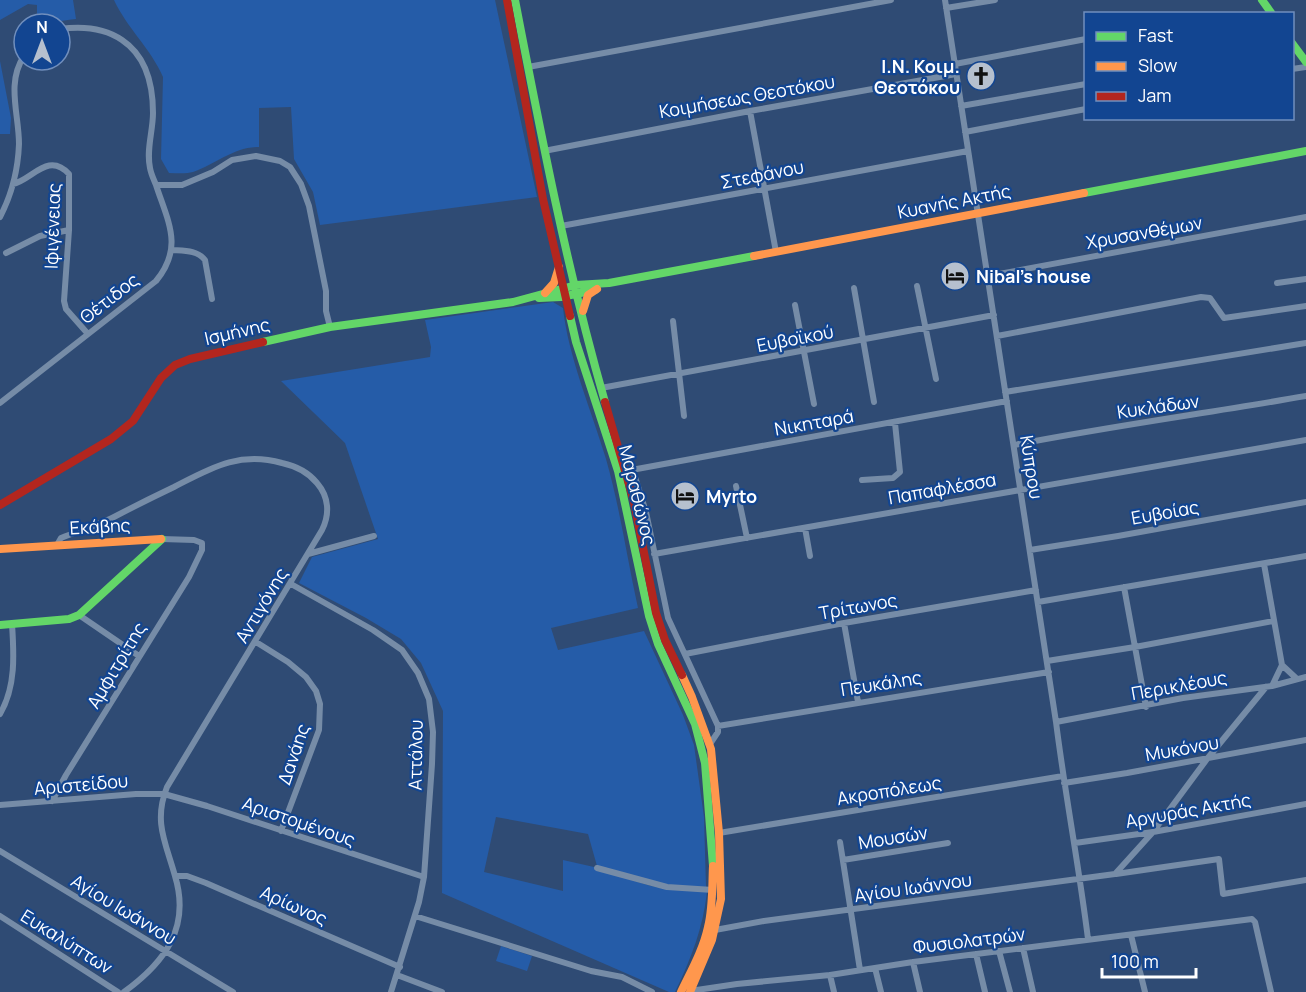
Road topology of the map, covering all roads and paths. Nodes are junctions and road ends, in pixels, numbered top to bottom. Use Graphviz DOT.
graph roads {
  1 [pos="515,0"];
  2 [pos="891,0"];
  3 [pos="945,0"];
  4 [pos="995,0"];
  5 [pos="946,8"];
  6 [pos="72,28"];
  7 [pos="1084,39"];
  8 [pos="1294,45"];
  9 [pos="1306,62"];
  10 [pos="955,64"];
  11 [pos="528,67"];
  12 [pos="17,72"];
  13 [pos="956,74"];
  14 [pos="1084,84"];
  15 [pos="961,106"];
  16 [pos="1084,109"];
  17 [pos="750,111"];
  18 [pos="965,132"];
  19 [pos="544,151"];
  20 [pos="968,151"];
  21 [pos="1306,151"];
  22 [pos="13,184"];
  23 [pos="156,185"];
  24 [pos="763,190"];
  25 [pos="978,213"];
  26 [pos="0,217"];
  27 [pos="1306,217"];
  28 [pos="561,226"];
  29 [pos="69,230"];
  30 [pos="171,250"];
  31 [pos="776,252"];
  32 [pos="6,253"];
  33 [pos="559,265"];
  34 [pos="988,276"];
  35 [pos="1306,279"];
  36 [pos="609,283"];
  37 [pos="1277,284"];
  38 [pos="917,286"];
  39 [pos="854,288"];
  40 [pos="577,289"];
  41 [pos="597,289"];
  42 [pos="566,292"];
  43 [pos="545,293"];
  44 [pos="533,297"];
  45 [pos="212,299"];
  46 [pos="795,306"];
  47 [pos="1306,306"];
  48 [pos="994,315"];
  49 [pos="582,319"];
  50 [pos="673,321"];
  51 [pos="330,327"];
  52 [pos="926,328"];
  53 [pos="88,333"];
  54 [pos="997,336"];
  55 [pos="863,340"];
  56 [pos="1306,343"];
  57 [pos="803,352"];
  58 [pos="680,375"];
  59 [pos="936,379"];
  60 [pos="601,388"];
  61 [pos="1005,392"];
  62 [pos="1306,396"];
  63 [pos="874,402"];
  64 [pos="1007,402"];
  65 [pos="0,403"];
  66 [pos="814,404"];
  67 [pos="684,416"];
  68 [pos="895,423"];
  69 [pos="1306,440"];
  70 [pos="1014,445"];
  71 [pos="626,471"];
  72 [pos="862,480"];
  73 [pos="736,486"];
  74 [pos="1021,490"];
  75 [pos="1306,502"];
  76 [pos="0,505"];
  77 [pos="805,528"];
  78 [pos="374,536"];
  79 [pos="747,538"];
  80 [pos="162,539"];
  81 [pos="202,543"];
  82 [pos="57,545"];
  83 [pos="0,549"];
  84 [pos="1030,550"];
  85 [pos="308,554"];
  86 [pos="654,554"];
  87 [pos="810,556"];
  88 [pos="1306,556"];
  89 [pos="1264,564"];
  90 [pos="291,584"];
  91 [pos="1124,586"];
  92 [pos="1036,590"];
  93 [pos="1038,602"];
  94 [pos="79,615"];
  95 [pos="1273,621"];
  96 [pos="844,623"];
  97 [pos="12,624"];
  98 [pos="0,625"];
  99 [pos="256,642"];
  100 [pos="1135,647"];
  101 [pos="685,654"];
  102 [pos="139,656"];
  103 [pos="1047,661"];
  104 [pos="1282,665"];
  105 [pos="1049,672"];
  106 [pos="1306,677"];
  107 [pos="1297,679"];
  108 [pos="1269,686"];
  109 [pos="858,702"];
  110 [pos="1146,707"];
  111 [pos="0,714"];
  112 [pos="1056,722"];
  113 [pos="718,726"];
  114 [pos="1306,740"];
  115 [pos="710,744"];
  116 [pos="1207,759"];
  117 [pos="1063,780"];
  118 [pos="164,794"];
  119 [pos="52,801"];
  120 [pos="1306,804"];
  121 [pos="0,805"];
  122 [pos="281,831"];
  123 [pos="1153,832"];
  124 [pos="720,833"];
  125 [pos="840,842"];
  126 [pos="948,843"];
  127 [pos="1075,843"];
  128 [pos="0,851"];
  129 [pos="843,860"];
  130 [pos="597,868"];
  131 [pos="1115,874"];
  132 [pos="176,876"];
  133 [pos="424,877"];
  134 [pos="1081,879"];
  135 [pos="1306,880"];
  136 [pos="713,890"];
  137 [pos="851,910"];
  138 [pos="0,916"];
  139 [pos="415,916"];
  140 [pos="715,930"];
  141 [pos="1131,934"];
  142 [pos="1088,939"];
  143 [pos="1023,948"];
  144 [pos="999,951"];
  145 [pos="166,952"];
  146 [pos="976,954"];
  147 [pos="913,962"];
  148 [pos="400,967"];
  149 [pos="874,968"];
  150 [pos="860,970"];
  151 [pos="398,975"];
  152 [pos="830,975"];
  153 [pos="737,984"];
  154 [pos="118,992"];
  155 [pos="124,992"];
  156 [pos="233,992"];
  157 [pos="391,992"];
  158 [pos="442,992"];
  159 [pos="652,992"];
  160 [pos="687,992"];
  161 [pos="735,992"];
  162 [pos="834,992"];
  163 [pos="880,992"];
  164 [pos="920,992"];
  165 [pos="985,992"];
  166 [pos="1010,992"];
  167 [pos="1033,992"];
  168 [pos="1145,992"];
  169 [pos="1271,992"];
  1 -- 11 [label="main road, Μαραθώνος"];
  1 -- 33 [label="main road, Μαραθώνος"];
  2 -- 11 [label="street"];
  3 -- 5 [label="street, Κύπρου"];
  4 -- 5 [label="street"];
  5 -- 10 [label="street, Κύπρου"];
  6 -- 23 [label="street, Θέτιδος"];
  7 -- 10 [label="street"];
  8 -- 9 [label="main road"];
  10 -- 13 [label="street, Κύπρου"];
  11 -- 19 [label="main road, Μαραθώνος"];
  12 -- 22 [label="street"];
  13 -- 15 [label="street, Κύπρου"];
  13 -- 17 [label="street, Κοιμήσεως Θεοτόκου"];
  14 -- 15 [label="street"];
  15 -- 18 [label="street, Κύπρου"];
  16 -- 18 [label="street"];
  17 -- 19 [label="street, Κοιμήσεως Θεοτόκου"];
  17 -- 24 [label="street"];
  18 -- 20 [label="street, Κύπρου"];
  19 -- 28 [label="main road, Μαραθώνος"];
  20 -- 24 [label="street, Στεφάνου"];
  20 -- 25 [label="street, Κύπρου"];
  21 -- 25 [label="main road, Κυανής Ακτής"];
  22 -- 26 [label="street"];
  22 -- 29 [label="street, Ιφιγένειας"];
  23 -- 30 [label="street, Θέτιδος"];
  23 -- 51 [label="street"];
  24 -- 28 [label="street, Στεφάνου"];
  24 -- 31 [label="street"];
  25 -- 31 [label="main road, Κυανής Ακτής"];
  25 -- 34 [label="street, Κύπρου"];
  27 -- 34 [label="street, Χρυσανθέμων"];
  28 -- 40 [label="main road, Μαραθώνος"];
  29 -- 32 [label="street"];
  29 -- 53 [label="street, Ιφιγένειας"];
  30 -- 45 [label="street"];
  30 -- 53 [label="street, Θέτιδος"];
  31 -- 36 [label="main road, Κυανής Ακτής"];
  33 -- 42 [label="main road, Μαραθώνος"];
  33 -- 43 [label="main road"];
  34 -- 48 [label="street, Κύπρου"];
  35 -- 37 [label="street"];
  36 -- 40 [label="main road, Κυανής Ακτής"];
  36 -- 41 [label="main road, Κυανής Ακτής"];
  38 -- 52 [label="street"];
  39 -- 55 [label="street"];
  40 -- 41 [label="main road, Κυανής Ακτής"];
  40 -- 42 [label="main road"];
  40 -- 49 [label="main road, Μαραθώνος"];
  41 -- 49 [label="main road"];
  42 -- 43 [label="main road"];
  42 -- 44 [label="main road"];
  42 -- 136 [label="main road, Μαραθώνος"];
  43 -- 44 [label="main road"];
  44 -- 51 [label="main road, Ισμήνης"];
  46 -- 57 [label="street"];
  47 -- 54 [label="street"];
  48 -- 52 [label="street, Ευβοϊκού"];
  48 -- 54 [label="street, Κύπρου"];
  49 -- 60 [label="main road, Μαραθώνος"];
  50 -- 58 [label="street"];
  51 -- 76 [label="main road, Ισμήνης"];
  52 -- 55 [label="street, Ευβοϊκού"];
  52 -- 59 [label="street"];
  53 -- 65 [label="street, Θέτιδος"];
  54 -- 61 [label="street, Κύπρου"];
  55 -- 57 [label="street, Ευβοϊκού"];
  55 -- 63 [label="street"];
  56 -- 61 [label="street"];
  57 -- 58 [label="street, Ευβοϊκού"];
  57 -- 66 [label="street"];
  58 -- 60 [label="street, Ευβοϊκού"];
  58 -- 67 [label="street"];
  60 -- 71 [label="main road, Μαραθώνος"];
  61 -- 64 [label="street, Κύπρου"];
  62 -- 70 [label="street, Κυκλάδων"];
  64 -- 68 [label="street, Νικηταρά"];
  64 -- 70 [label="street, Κύπρου"];
  68 -- 71 [label="street, Νικηταρά"];
  68 -- 72 [label="street"];
  69 -- 74 [label="street, Παπαφλέσσα"];
  70 -- 74 [label="street, Κύπρου"];
  71 -- 86 [label="street"];
  71 -- 115 [label="main road, Μαραθώνος"];
  73 -- 79 [label="street"];
  74 -- 77 [label="street, Παπαφλέσσα"];
  74 -- 84 [label="street, Κύπρου"];
  75 -- 84 [label="street, Ευβοίας"];
  77 -- 79 [label="street, Παπαφλέσσα"];
  77 -- 87 [label="street"];
  78 -- 85 [label="street"];
  79 -- 86 [label="street, Παπαφλέσσα"];
  80 -- 81 [label="street, Εκάβης"];
  80 -- 82 [label="main road, Εκάβης"];
  80 -- 94 [label="main road"];
  81 -- 102 [label="street, Αμφιτρίτης"];
  82 -- 83 [label="main road, Εκάβης"];
  82 -- 85 [label="street, Αντιγόνης"];
  84 -- 92 [label="street, Κύπρου"];
  85 -- 90 [label="street, Αντιγόνης"];
  86 -- 101 [label="street"];
  88 -- 89 [label="street"];
  89 -- 91 [label="street"];
  89 -- 95 [label="street"];
  90 -- 99 [label="street, Αντιγόνης"];
  90 -- 133 [label="street, Αττάλου"];
  91 -- 93 [label="street"];
  91 -- 100 [label="street"];
  92 -- 93 [label="street, Κύπρου"];
  92 -- 96 [label="street, Τρίτωνος"];
  93 -- 103 [label="street, Κύπρου"];
  94 -- 97 [label="main road"];
  94 -- 102 [label="street"];
  95 -- 100 [label="street"];
  95 -- 104 [label="street"];
  96 -- 101 [label="street, Τρίτωνος"];
  96 -- 109 [label="street"];
  97 -- 98 [label="main road"];
  97 -- 111 [label="street"];
  99 -- 118 [label="street, Αντιγόνης"];
  99 -- 122 [label="street, Δανάης"];
  100 -- 103 [label="street"];
  100 -- 110 [label="street"];
  101 -- 113 [label="street"];
  102 -- 119 [label="street, Αμφιτρίτης"];
  103 -- 105 [label="street, Κύπρου"];
  104 -- 107 [label="street"];
  104 -- 108 [label="street"];
  105 -- 109 [label="street, Πευκάλης"];
  105 -- 112 [label="street, Κύπρου"];
  106 -- 107 [label="street, Περικλέους"];
  107 -- 108 [label="street, Περικλέους"];
  108 -- 110 [label="street, Περικλέους"];
  108 -- 116 [label="street"];
  109 -- 113 [label="street, Πευκάλης"];
  110 -- 112 [label="street, Περικλέους"];
  112 -- 117 [label="street, Κύπρου"];
  113 -- 115 [label="street"];
  114 -- 116 [label="street, Μυκόνου"];
  115 -- 124 [label="main road, Μαραθώνος"];
  116 -- 117 [label="street, Μυκόνου"];
  116 -- 123 [label="street"];
  117 -- 124 [label="street, Ακροπόλεως"];
  117 -- 127 [label="street, Κύπρου"];
  118 -- 119 [label="street, Αριστείδου"];
  118 -- 122 [label="street, Αριστομένους"];
  118 -- 132 [label="street, Αντιγόνης"];
  119 -- 121 [label="street, Αριστείδου"];
  120 -- 123 [label="street, Αργυράς Ακτής"];
  122 -- 133 [label="street, Αριστομένους"];
  123 -- 127 [label="street, Αργυράς Ακτής"];
  123 -- 131 [label="street"];
  124 -- 140 [label="main road, Μαραθώνος"];
  125 -- 129 [label="street, Μουσών"];
  126 -- 129 [label="street, Μουσών"];
  127 -- 134 [label="street, Κύπρου"];
  128 -- 145 [label="street, Αγίου Ιωάννου"];
  129 -- 137 [label="street, Μουσών"];
  130 -- 136 [label="street"];
  131 -- 134 [label="street, Αγίου Ιωάννου"];
  131 -- 135 [label="street, Αγίου Ιωάννου"];
  132 -- 145 [label="street, Αντιγόνης"];
  132 -- 148 [label="street, Αρίωνος"];
  133 -- 139 [label="street, Αττάλου"];
  134 -- 137 [label="street, Αγίου Ιωάννου"];
  134 -- 142 [label="street, Κύπρου"];
  136 -- 160 [label="main road, Μαραθώνος"];
  137 -- 140 [label="street, Αγίου Ιωάννου"];
  137 -- 150 [label="street, Μουσών"];
  138 -- 154 [label="street, Ευκαλύπτων"];
  139 -- 148 [label="street, Αττάλου"];
  139 -- 159 [label="street"];
  140 -- 160 [label="main road, Μαραθώνος"];
  141 -- 142 [label="street, Φυσιολατρών"];
  141 -- 168 [label="street"];
  141 -- 169 [label="street, Φυσιολατρών"];
  142 -- 143 [label="street, Φυσιολατρών"];
  143 -- 144 [label="street, Φυσιολατρών"];
  143 -- 167 [label="street"];
  144 -- 146 [label="street, Φυσιολατρών"];
  144 -- 166 [label="street"];
  145 -- 155 [label="street, Αντιγόνης"];
  145 -- 156 [label="street, Αγίου Ιωάννου"];
  146 -- 147 [label="street, Φυσιολατρών"];
  146 -- 165 [label="street"];
  147 -- 149 [label="street, Φυσιολατρών"];
  147 -- 164 [label="street"];
  148 -- 151 [label="street, Αττάλου"];
  149 -- 150 [label="street, Φυσιολατρών"];
  149 -- 163 [label="street"];
  150 -- 152 [label="street, Φυσιολατρών"];
  151 -- 157 [label="street, Αττάλου"];
  151 -- 158 [label="street"];
  152 -- 153 [label="street, Φυσιολατρών"];
  152 -- 162 [label="street"];
  153 -- 160 [label="street, Φυσιολατρών"];
  153 -- 161 [label="street"];
}
